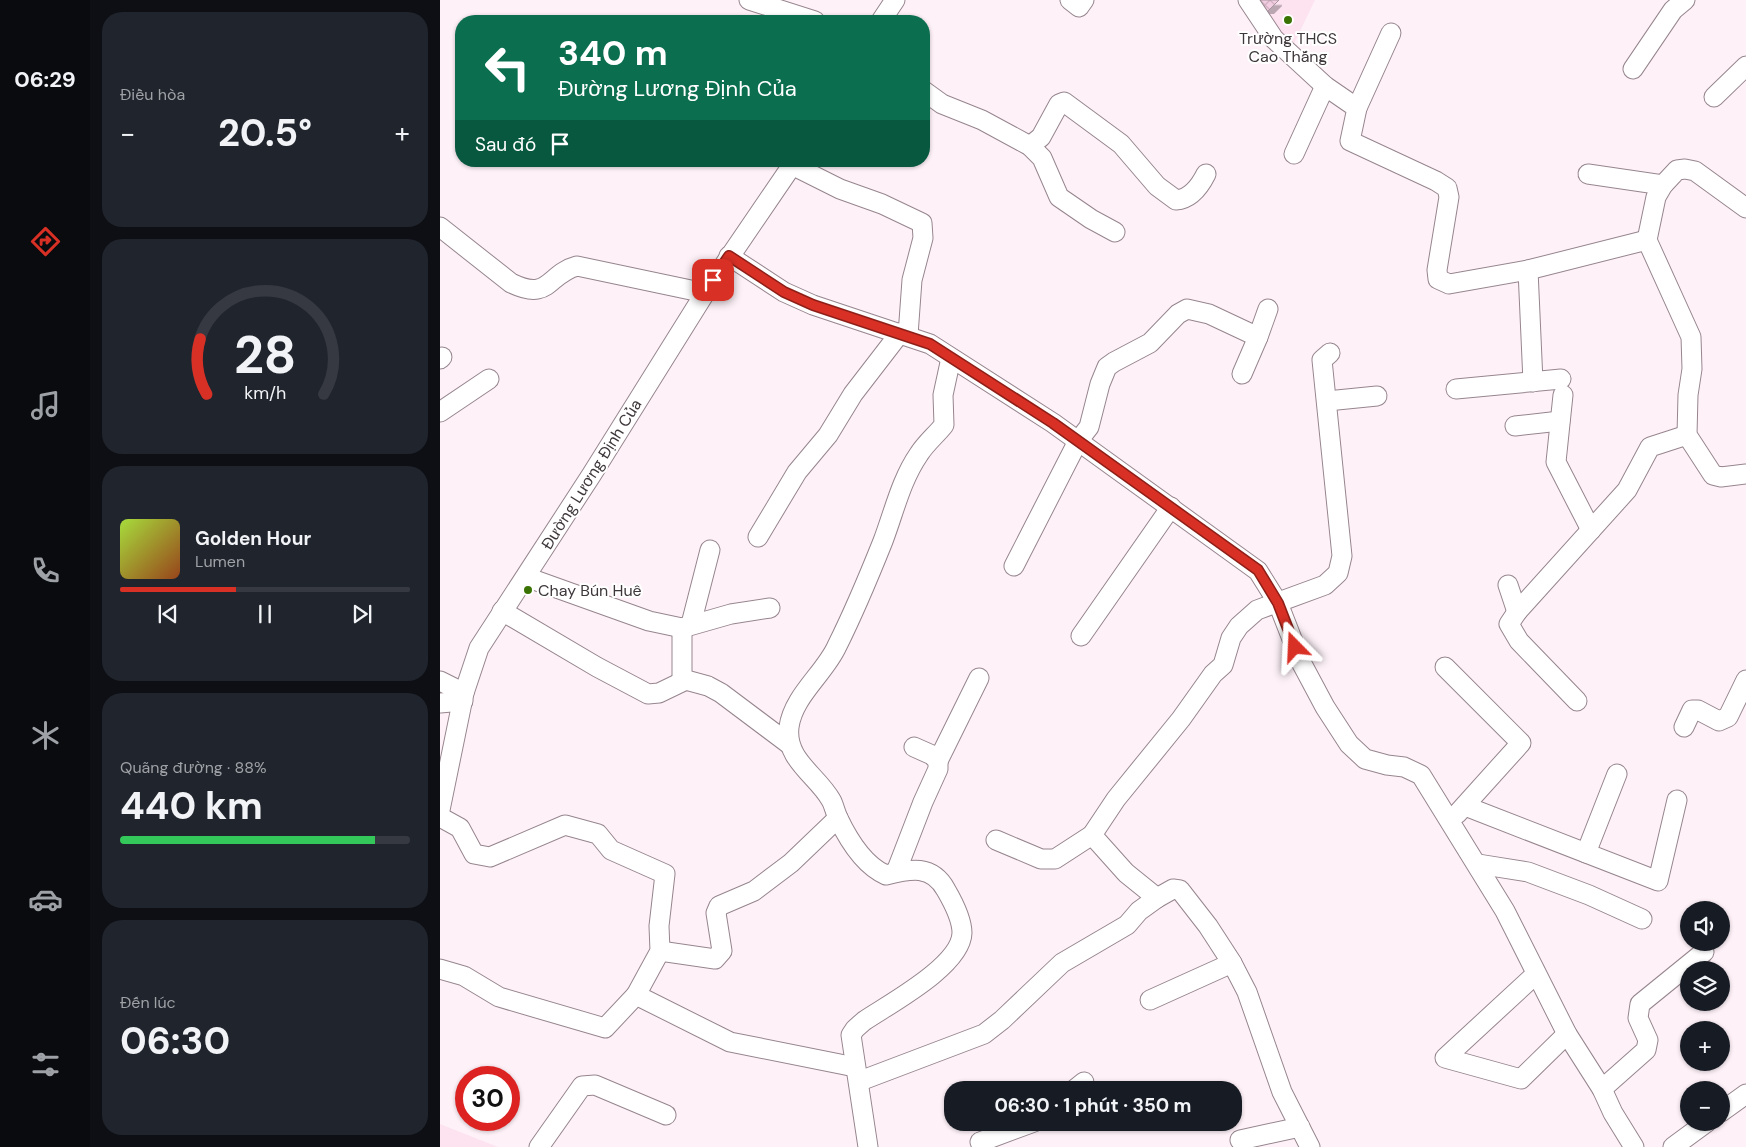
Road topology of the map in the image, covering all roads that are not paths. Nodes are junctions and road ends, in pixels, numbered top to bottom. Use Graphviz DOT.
graph roads {
  1 [pos="749,0"];
  2 [pos="895,0"];
  3 [pos="1070,0"];
  4 [pos="1084,0"];
  5 [pos="1248,0"];
  6 [pos="1685,0"];
  7 [pos="775,15"];
  8 [pos="885,15"];
  9 [pos="1391,33"];
  10 [pos="1746,66"];
  11 [pos="1634,69"];
  12 [pos="1325,86"];
  13 [pos="930,95"];
  14 [pos="1714,97"];
  15 [pos="1357,108"];
  16 [pos="1030,146"];
  17 [pos="1294,154"];
  18 [pos="791,167"];
  19 [pos="801,167"];
  20 [pos="1206,174"];
  21 [pos="1588,174"];
  22 [pos="1663,185"];
  23 [pos="1746,208"];
  24 [pos="440,227"];
  25 [pos="1115,232"];
  26 [pos="1647,240"];
  27 [pos="729,256"];
  28 [pos="1528,270"];
  29 [pos="705,293"];
  30 [pos="1268,309"];
  31 [pos="904,334"];
  32 [pos="1258,338"];
  33 [pos="1330,354"];
  34 [pos="951,358"];
  35 [pos="1242,374"];
  36 [pos="489,379"];
  37 [pos="1533,382"];
  38 [pos="1456,389"];
  39 [pos="1377,396"];
  40 [pos="1327,401"];
  41 [pos="440,412"];
  42 [pos="1560,421"];
  43 [pos="1515,426"];
  44 [pos="1687,435"];
  45 [pos="1078,441"];
  46 [pos="1746,474"];
  47 [pos="1171,507"];
  48 [pos="1591,530"];
  49 [pos="758,537"];
  50 [pos="710,550"];
  51 [pos="1014,566"];
  52 [pos="526,577"];
  53 [pos="1508,585"];
  54 [pos="1278,603"];
  55 [pos="770,608"];
  56 [pos="502,611"];
  57 [pos="1517,612"];
  58 [pos="687,626"];
  59 [pos="1081,636"];
  60 [pos="1445,667"];
  61 [pos="979,678"];
  62 [pos="1746,680"];
  63 [pos="440,681"];
  64 [pos="682,681"];
  65 [pos="463,697"];
  66 [pos="1577,701"];
  67 [pos="440,703"];
  68 [pos="1684,727"];
  69 [pos="789,739"];
  70 [pos="914,747"];
  71 [pos="938,761"];
  72 [pos="1617,774"];
  73 [pos="1677,800"];
  74 [pos="1465,806"];
  75 [pos="440,810"];
  76 [pos="440,817"];
  77 [pos="838,818"];
  78 [pos="1451,821"];
  79 [pos="1092,835"];
  80 [pos="996,840"];
  81 [pos="1586,853"];
  82 [pos="1478,864"];
  83 [pos="896,872"];
  84 [pos="1157,898"];
  85 [pos="1642,919"];
  86 [pos="660,951"];
  87 [pos="1704,952"];
  88 [pos="1232,963"];
  89 [pos="440,969"];
  90 [pos="1536,974"];
  91 [pos="636,995"];
  92 [pos="1150,1000"];
  93 [pos="1567,1034"];
  94 [pos="858,1074"];
  95 [pos="1602,1089"];
  96 [pos="1746,1094"];
  97 [pos="1730,1106"];
  98 [pos="666,1115"];
  99 [pos="1300,1127"];
  100 [pos="1010,1131"];
  101 [pos="1695,1131"];
  102 [pos="1240,1140"];
  103 [pos="1625,1144"];
  104 [pos="539,1147"];
  105 [pos="868,1147"];
  106 [pos="983,1147"];
  107 [pos="1310,1147"];
  108 [pos="1673,1147"];
  1 -- 7 [label="street"];
  2 -- 8 [label="street"];
  3 -- 4 [label="street"];
  5 -- 12 [label="street"];
  6 -- 11 [label="street"];
  9 -- 15 [label="street"];
  10 -- 14 [label="street"];
  12 -- 15 [label="street"];
  12 -- 17 [label="street"];
  13 -- 16 [label="street"];
  15 -- 28 [label="street"];
  16 -- 20 [label="street"];
  16 -- 25 [label="street"];
  18 -- 27 [label="street, Đường Lương Định Của"];
  19 -- 31 [label="street"];
  21 -- 22 [label="street"];
  22 -- 23 [label="street"];
  22 -- 26 [label="street"];
  24 -- 29 [label="street"];
  26 -- 28 [label="street"];
  26 -- 44 [label="street"];
  27 -- 29 [label="street, Đường Lương Định Của"];
  27 -- 31 [label="street"];
  28 -- 37 [label="street"];
  29 -- 52 [label="street, Đường Lương Định Của"];
  30 -- 32 [label="street"];
  31 -- 34 [label="street"];
  31 -- 49 [label="street"];
  32 -- 35 [label="street"];
  32 -- 45 [label="street"];
  33 -- 40 [label="street"];
  34 -- 45 [label="street"];
  34 -- 69 [label="street"];
  36 -- 41 [label="street"];
  37 -- 38 [label="street"];
  37 -- 42 [label="street"];
  39 -- 40 [label="street"];
  40 -- 54 [label="street"];
  42 -- 43 [label="street"];
  42 -- 48 [label="street"];
  44 -- 46 [label="street"];
  44 -- 48 [label="street"];
  45 -- 47 [label="street"];
  45 -- 51 [label="street"];
  47 -- 54 [label="street"];
  47 -- 59 [label="street"];
  48 -- 57 [label="street"];
  50 -- 58 [label="street"];
  52 -- 56 [label="street, Đường Lương Định Của"];
  52 -- 58 [label="street"];
  53 -- 57 [label="street"];
  54 -- 78 [label="street"];
  54 -- 79 [label="street"];
  55 -- 58 [label="street"];
  56 -- 64 [label="street"];
  56 -- 65 [label="street, Đường Lương Định Của"];
  57 -- 66 [label="street"];
  58 -- 64 [label="street"];
  60 -- 74 [label="street"];
  61 -- 71 [label="street"];
  62 -- 68 [label="street"];
  63 -- 65 [label="street"];
  64 -- 69 [label="street"];
  65 -- 67 [label="street"];
  65 -- 75 [label="street, Đường Lương Định Của"];
  69 -- 77 [label="street"];
  70 -- 71 [label="street"];
  71 -- 83 [label="street"];
  72 -- 81 [label="street"];
  73 -- 81 [label="street"];
  74 -- 78 [label="street"];
  74 -- 81 [label="street"];
  76 -- 86 [label="street"];
  77 -- 83 [label="street"];
  77 -- 86 [label="street"];
  78 -- 82 [label="street"];
  79 -- 80 [label="street"];
  79 -- 84 [label="street"];
  82 -- 85 [label="street"];
  82 -- 90 [label="street"];
  83 -- 94 [label="street"];
  84 -- 88 [label="street"];
  84 -- 94 [label="street"];
  86 -- 91 [label="street"];
  87 -- 95 [label="street"];
  88 -- 92 [label="street"];
  88 -- 99 [label="street"];
  89 -- 91 [label="street"];
  90 -- 93 [label="street"];
  90 -- 93 [label="street"];
  91 -- 94 [label="street"];
  93 -- 95 [label="street"];
  94 -- 105 [label="street"];
  95 -- 103 [label="street"];
  96 -- 97 [label="street"];
  98 -- 104 [label="street"];
  99 -- 102 [label="street"];
  99 -- 107 [label="street"];
  100 -- 106 [label="street"];
  101 -- 108 [label="street"];
}
